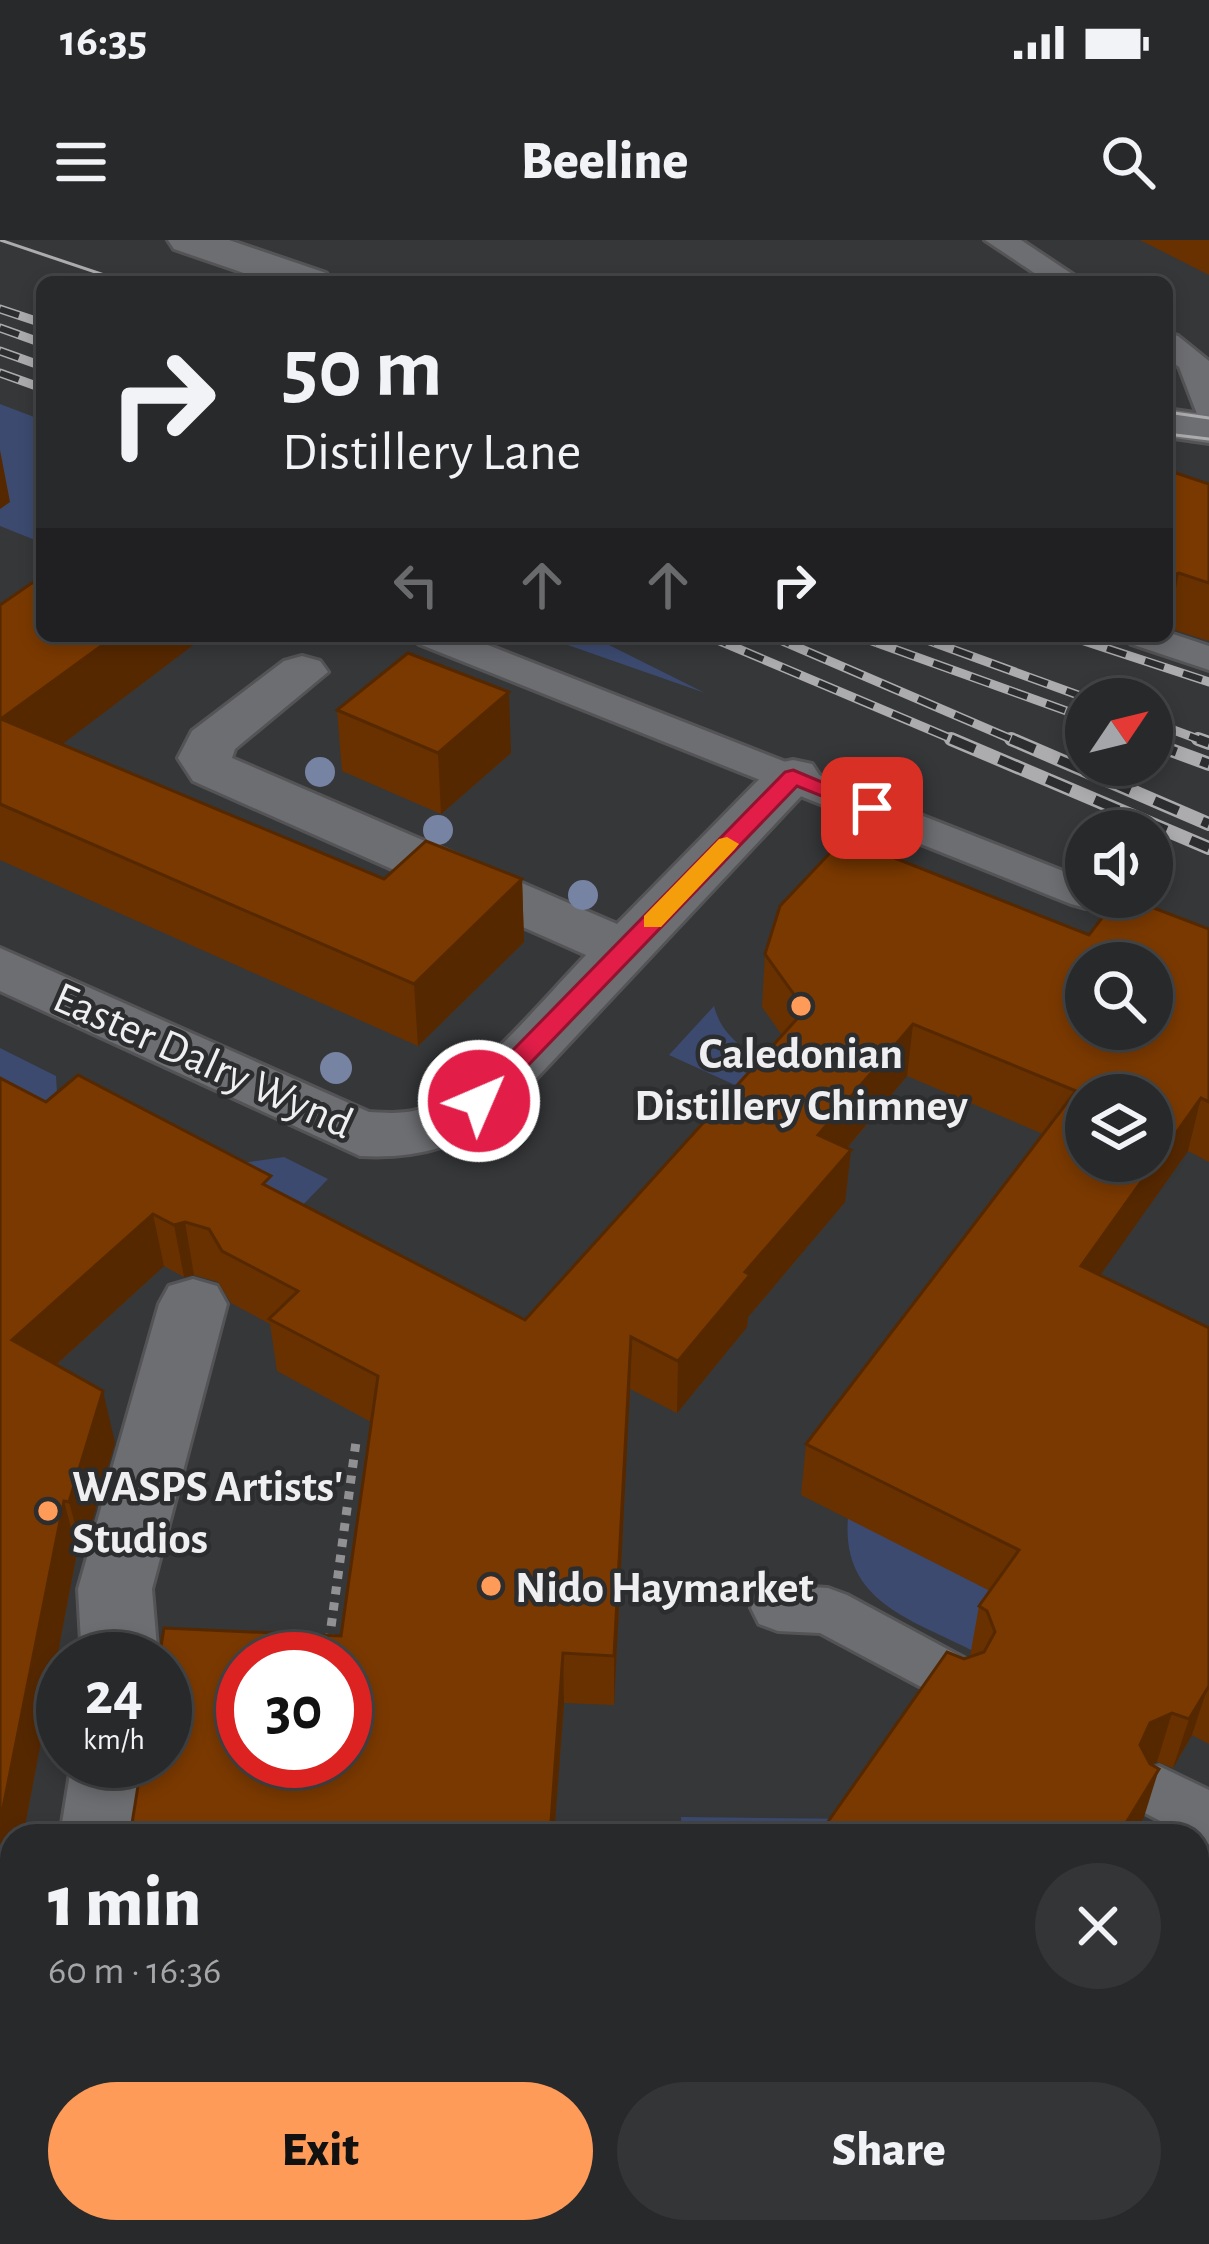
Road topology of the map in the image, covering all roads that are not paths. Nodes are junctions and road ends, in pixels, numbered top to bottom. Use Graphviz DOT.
graph roads {
  1 [pos="189,240"];
  2 [pos="1000,240"];
  3 [pos="294,276"];
  4 [pos="1059,276"];
  5 [pos="1173,347"];
  6 [pos="1209,407"];
  7 [pos="1173,424"];
  8 [pos="1209,429"];
  9 [pos="447,642"];
  10 [pos="1161,642"];
  11 [pos="1209,659"];
  12 [pos="302,672"];
  13 [pos="778,770"];
  14 [pos="1065,886"];
  15 [pos="626,950"];
  16 [pos="0,967"];
  17 [pos="193,1304"];
  18 [pos="778,1608"];
  19 [pos="118,1632"];
  20 [pos="953,1680"];
  21 [pos="107,1788"];
  22 [pos="1159,1792"];
  23 [pos="1209,1820"];
  24 [pos="102,1824"];
  1 -- 3 [label="street"];
  2 -- 4 [label="lane"];
  5 -- 6 [label="lane"];
  7 -- 8 [label="street"];
  9 -- 13 [label="lane"];
  10 -- 11 [label="lane"];
  12 -- 15 [label="street"];
  13 -- 14 [label="lane"];
  13 -- 15 [label="street, Easter Dalry Wynd"];
  15 -- 16 [label="street, Easter Dalry Wynd"];
  17 -- 19 [label="street"];
  18 -- 20 [label="lane"];
  21 -- 24 [label="street"];
  22 -- 23 [label="lane"];
}
